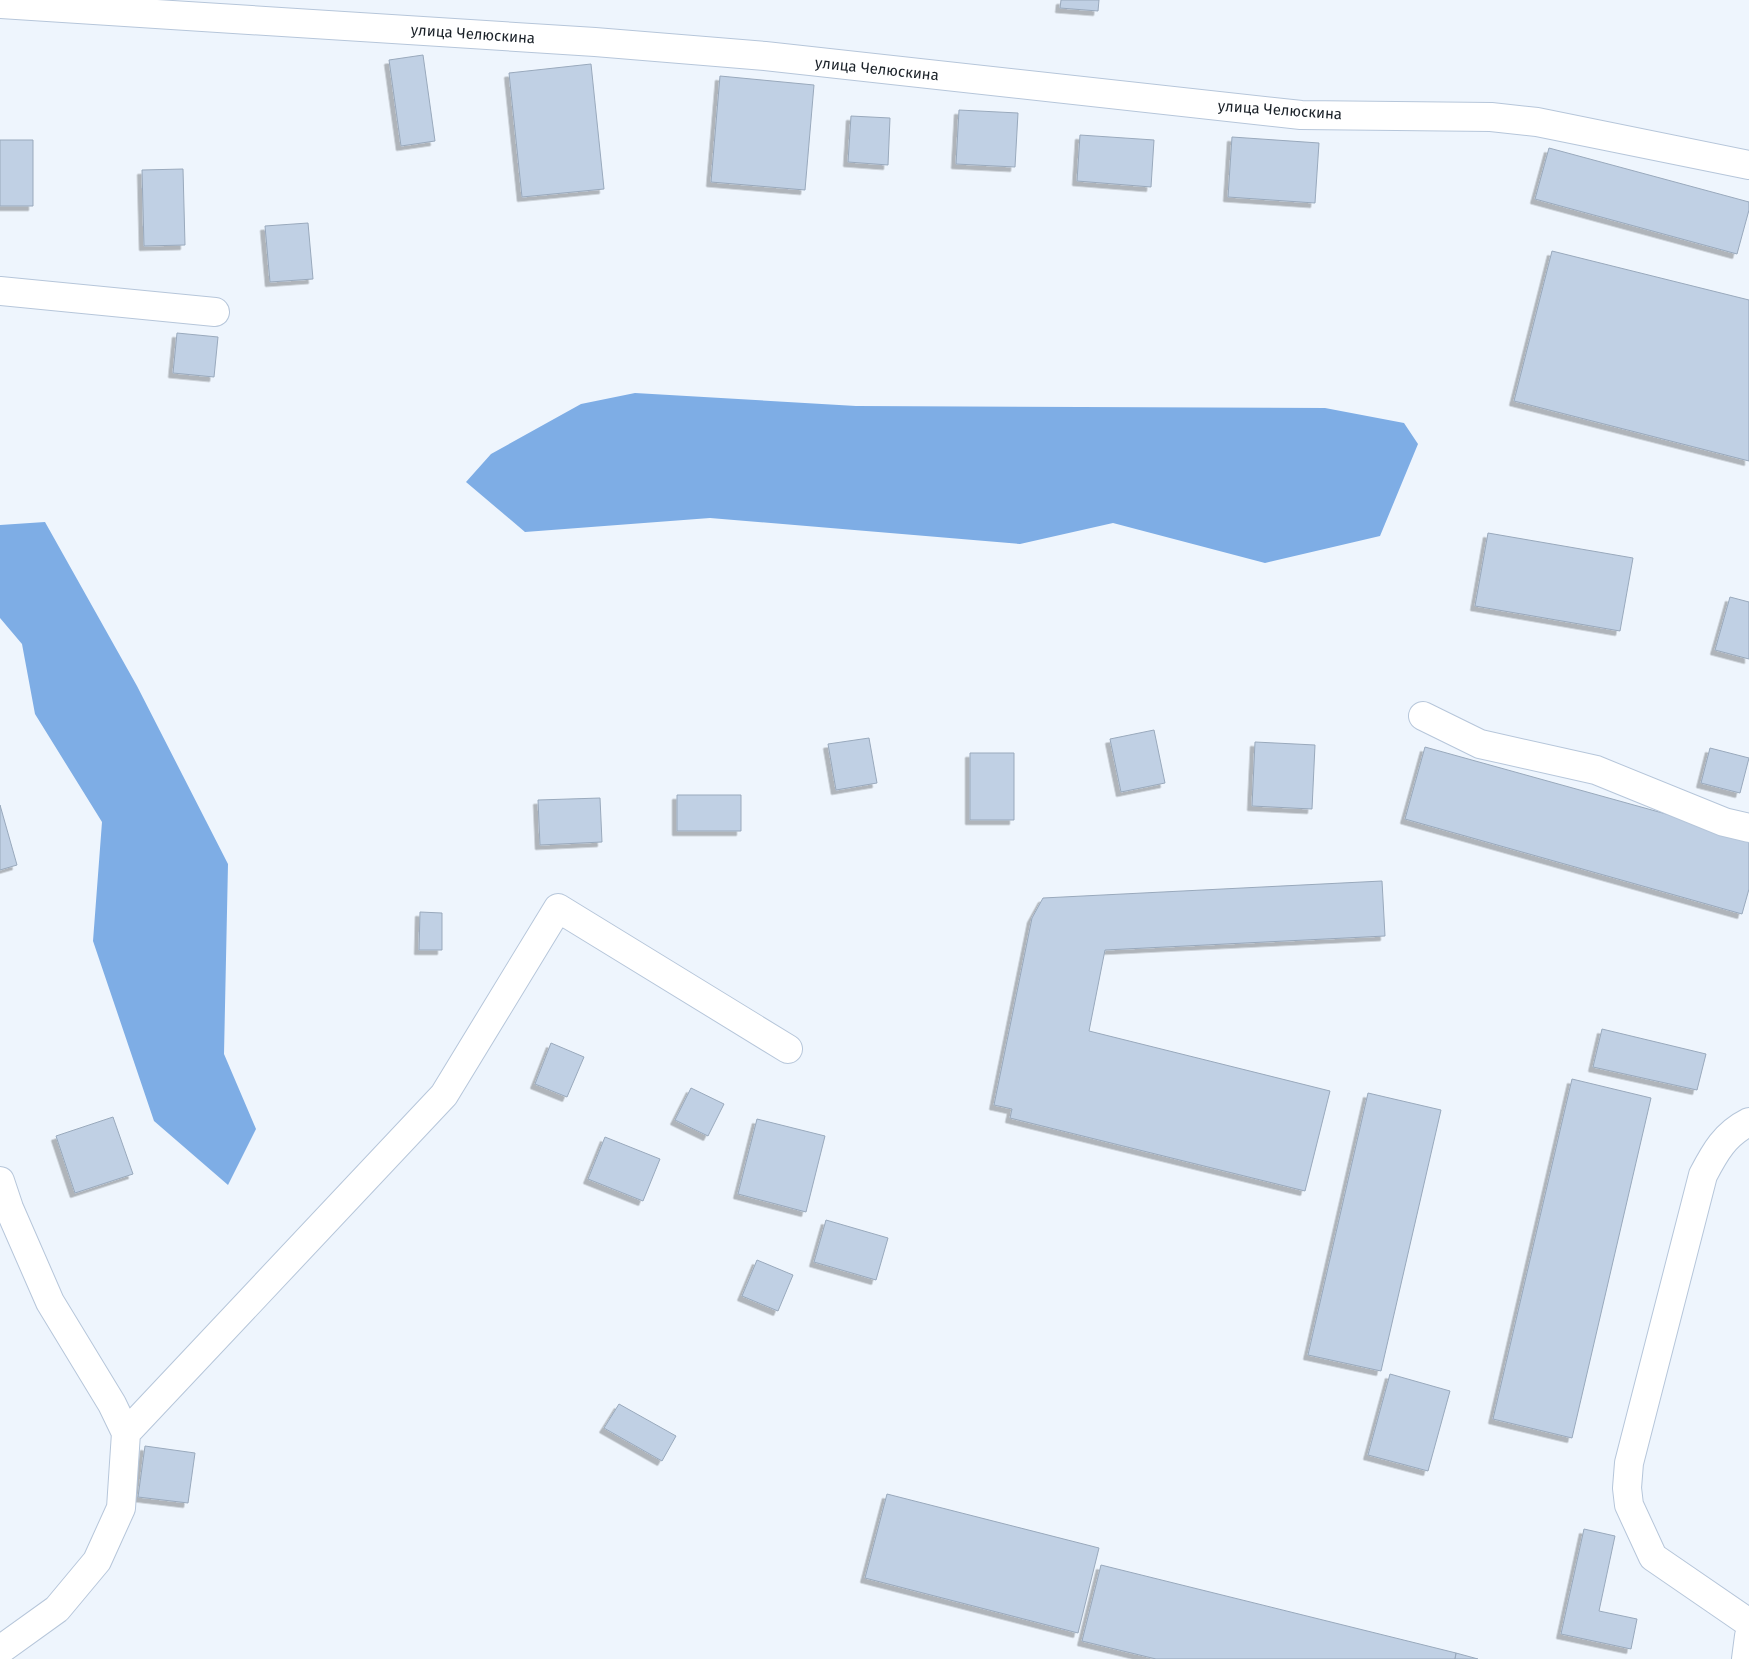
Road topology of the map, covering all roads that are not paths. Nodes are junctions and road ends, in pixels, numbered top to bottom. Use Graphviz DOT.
graph roads {
  1 [pos="0,4"];
  2 [pos="1749,165"];
  3 [pos="0,291"];
  4 [pos="215,312"];
  5 [pos="1423,716"];
  6 [pos="1749,828"];
  7 [pos="788,1049"];
  8 [pos="1749,1122"];
  9 [pos="0,1181"];
  10 [pos="5,1208"];
  11 [pos="126,1433"];
  12 [pos="1749,1623"];
  13 [pos="1749,1636"];
  14 [pos="0,1650"];
  15 [pos="1746,1659"];
  1 -- 2 [label="street, улица Челюскина"];
  3 -- 4 [label="street"];
  5 -- 6 [label="street"];
  7 -- 11 [label="street"];
  8 -- 12 [label="street"];
  9 -- 10 [label="street"];
  10 -- 11 [label="street"];
  11 -- 14 [label="street"];
  13 -- 15 [label="street"];
}
